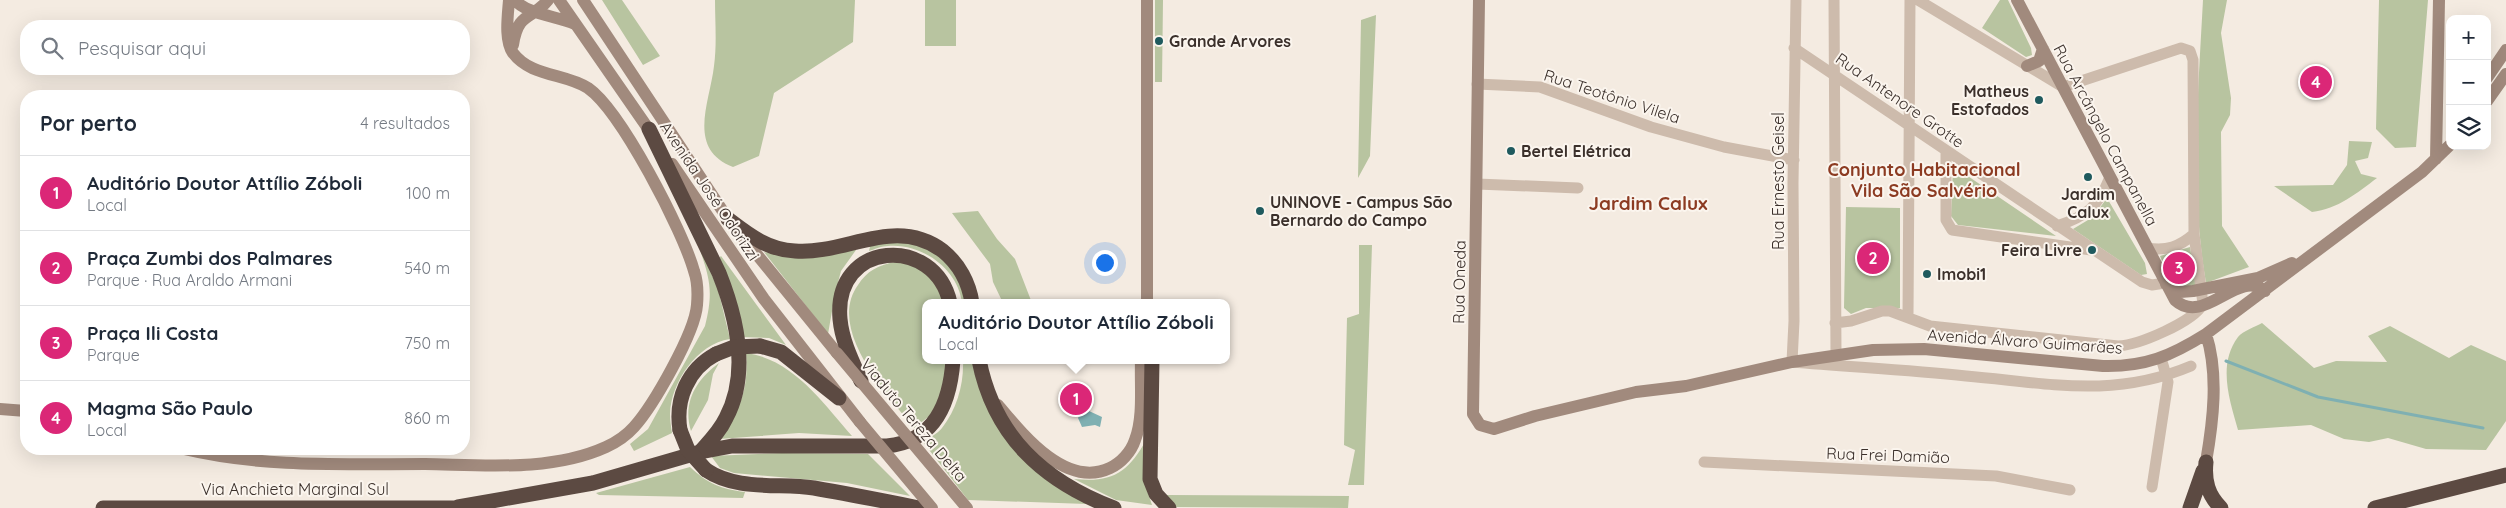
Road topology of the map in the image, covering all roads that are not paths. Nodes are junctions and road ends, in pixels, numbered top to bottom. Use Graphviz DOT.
graph roads {
  1 [pos="509,0"];
  2 [pos="516,0"];
  3 [pos="548,0"];
  4 [pos="559,0"];
  5 [pos="583,0"];
  6 [pos="591,0"];
  7 [pos="1147,0"];
  8 [pos="1479,0"];
  9 [pos="1796,0"];
  10 [pos="1834,0"];
  11 [pos="1910,0"];
  12 [pos="1918,0"];
  13 [pos="2017,0"];
  14 [pos="2439,0"];
  15 [pos="532,12"];
  16 [pos="575,24"];
  17 [pos="599,26"];
  18 [pos="1794,48"];
  19 [pos="2043,49"];
  20 [pos="2506,50"];
  21 [pos="512,52"];
  22 [pos="2027,66"];
  23 [pos="2491,72"];
  24 [pos="1833,73"];
  25 [pos="2439,74"];
  26 [pos="2506,74"];
  27 [pos="1477,84"];
  28 [pos="2446,84"];
  29 [pos="2063,86"];
  30 [pos="2491,95"];
  31 [pos="1909,124"];
  32 [pos="649,129"];
  33 [pos="2446,147"];
  34 [pos="1946,152"];
  35 [pos="2436,159"];
  36 [pos="1794,160"];
  37 [pos="2110,177"];
  38 [pos="1477,184"];
  39 [pos="1578,188"];
  40 [pos="728,219"];
  41 [pos="2057,226"];
  42 [pos="2194,234"];
  43 [pos="864,239"];
  44 [pos="2147,248"];
  45 [pos="2094,250"];
  46 [pos="2315,253"];
  47 [pos="851,274"];
  48 [pos="2166,283"];
  49 [pos="2202,289"];
  50 [pos="2265,290"];
  51 [pos="949,299"];
  52 [pos="971,299"];
  53 [pos="1147,299"];
  54 [pos="2202,306"];
  55 [pos="1908,316"];
  56 [pos="1835,323"];
  57 [pos="2206,334"];
  58 [pos="1873,350"];
  59 [pos="837,353"];
  60 [pos="1836,354"];
  61 [pos="2161,358"];
  62 [pos="1792,362"];
  63 [pos="953,364"];
  64 [pos="980,364"];
  65 [pos="1140,364"];
  66 [pos="1152,364"];
  67 [pos="2191,366"];
  68 [pos="1882,368"];
  69 [pos="2167,376"];
  70 [pos="861,382"];
  71 [pos="989,394"];
  72 [pos="839,398"];
  73 [pos="0,409"];
  74 [pos="20,411"];
  75 [pos="1473,414"];
  76 [pos="700,452"];
  77 [pos="212,455"];
  78 [pos="1704,462"];
  79 [pos="2206,462"];
  80 [pos="2506,475"];
  81 [pos="2152,487"];
  82 [pos="2070,490"];
  83 [pos="458,507"];
  84 [pos="103,508"];
  85 [pos="488,508"];
  86 [pos="919,508"];
  87 [pos="932,508"];
  88 [pos="967,508"];
  89 [pos="1114,508"];
  90 [pos="1169,508"];
  91 [pos="2190,508"];
  92 [pos="2221,508"];
  93 [pos="2375,508"];
  1 -- 21 [label="street"];
  2 -- 15 [label="street"];
  3 -- 15 [label="street"];
  4 -- 16 [label="street, Avenida José Odorizzi"];
  5 -- 17 [label="street, Avenida José Odorizzi"];
  6 -- 17 [label="street"];
  7 -- 53 [label="street"];
  8 -- 27 [label="street, Rua Oneda"];
  9 -- 18 [label="street, Rua Ernesto Geisel"];
  10 -- 24 [label="street"];
  11 -- 31 [label="street"];
  12 -- 22 [label="street"];
  13 -- 19 [label="street, Rua Arcângelo Campanella"];
  14 -- 25 [label="street"];
  15 -- 16 [label="street"];
  15 -- 21 [label="street"];
  16 -- 32 [label="street, Avenida José Odorizzi"];
  17 -- 40 [label="street, Avenida José Odorizzi"];
  18 -- 24 [label="street, Rua Antenore Grotte"];
  18 -- 36 [label="street, Rua Ernesto Geisel"];
  19 -- 22 [label="street"];
  19 -- 29 [label="street, Rua Arcângelo Campanella"];
  20 -- 23 [label="street"];
  21 -- 77 [label="street"];
  22 -- 29 [label="street"];
  24 -- 31 [label="street, Rua Antenore Grotte"];
  24 -- 56 [label="street"];
  25 -- 28 [label="street"];
  25 -- 35 [label="street"];
  26 -- 30 [label="street"];
  27 -- 36 [label="street, Rua Teotônio Vilela"];
  27 -- 38 [label="street, Rua Oneda"];
  29 -- 37 [label="street, Rua Arcângelo Campanella"];
  29 -- 42 [label="street"];
  31 -- 34 [label="street, Rua Antenore Grotte"];
  31 -- 55 [label="street"];
  32 -- 72 [label="street, Avenida José Odorizzi"];
  32 -- 76 [label="highway"];
  33 -- 35 [label="street, Avenida Álvaro Guimarães"];
  34 -- 41 [label="street, Rua Antenore Grotte"];
  34 -- 45 [label="street"];
  35 -- 46 [label="street, Avenida Álvaro Guimarães"];
  36 -- 62 [label="street, Rua Ernesto Geisel"];
  37 -- 41 [label="street"];
  37 -- 44 [label="street, Rua Arcângelo Campanella"];
  38 -- 39 [label="street"];
  38 -- 75 [label="street, Rua Oneda"];
  40 -- 43 [label="highway"];
  40 -- 59 [label="street, Avenida José Odorizzi"];
  41 -- 45 [label="street, Rua Antenore Grotte"];
  42 -- 44 [label="street"];
  42 -- 49 [label="street"];
  43 -- 47 [label="highway"];
  43 -- 52 [label="highway"];
  44 -- 48 [label="street, Rua Arcângelo Campanella"];
  45 -- 48 [label="street, Rua Antenore Grotte"];
  46 -- 49 [label="street"];
  46 -- 50 [label="street, Avenida Álvaro Guimarães"];
  47 -- 51 [label="highway"];
  47 -- 70 [label="highway"];
  48 -- 49 [label="street"];
  48 -- 54 [label="street, Rua Arcângelo Campanella"];
  49 -- 54 [label="street"];
  50 -- 54 [label="street, Avenida Álvaro Guimarães"];
  50 -- 57 [label="street, Avenida Álvaro Guimarães"];
  54 -- 55 [label="street, Avenida Álvaro Guimarães"];
  55 -- 56 [label="street, Avenida Álvaro Guimarães"];
  56 -- 60 [label="street"];
  57 -- 61 [label="street, Avenida Álvaro Guimarães"];
  57 -- 79 [label="street"];
  58 -- 60 [label="street, Avenida Álvaro Guimarães"];
  58 -- 61 [label="street, Avenida Álvaro Guimarães"];
  58 -- 68 [label="street"];
  59 -- 70 [label="street, Viaduto Tereza Delta, bridge"];
  60 -- 62 [label="street, Avenida Álvaro Guimarães"];
  61 -- 69 [label="street"];
  62 -- 68 [label="street, Avenida Álvaro Guimarães"];
  62 -- 75 [label="street, Avenida Álvaro Guimarães"];
  63 -- 76 [label="highway"];
  64 -- 71 [label="highway"];
  65 -- 71 [label="street"];
  66 -- 90 [label="highway"];
  67 -- 69 [label="street, Avenida Álvaro Guimarães"];
  68 -- 69 [label="street, Avenida Álvaro Guimarães"];
  69 -- 81 [label="street"];
  70 -- 88 [label="street, Viaduto Tereza Delta, bridge"];
  71 -- 89 [label="highway"];
  72 -- 86 [label="highway, bridge"];
  72 -- 87 [label="street, bridge"];
  73 -- 74 [label="street"];
  76 -- 83 [label="highway"];
  78 -- 82 [label="street, Rua Frei Damião"];
  79 -- 91 [label="highway"];
  79 -- 92 [label="highway"];
  80 -- 93 [label="highway"];
  83 -- 84 [label="highway, Via Anchieta Marginal Sul"];
  83 -- 85 [label="highway, Via Anchieta Marginal Sul"];
}
